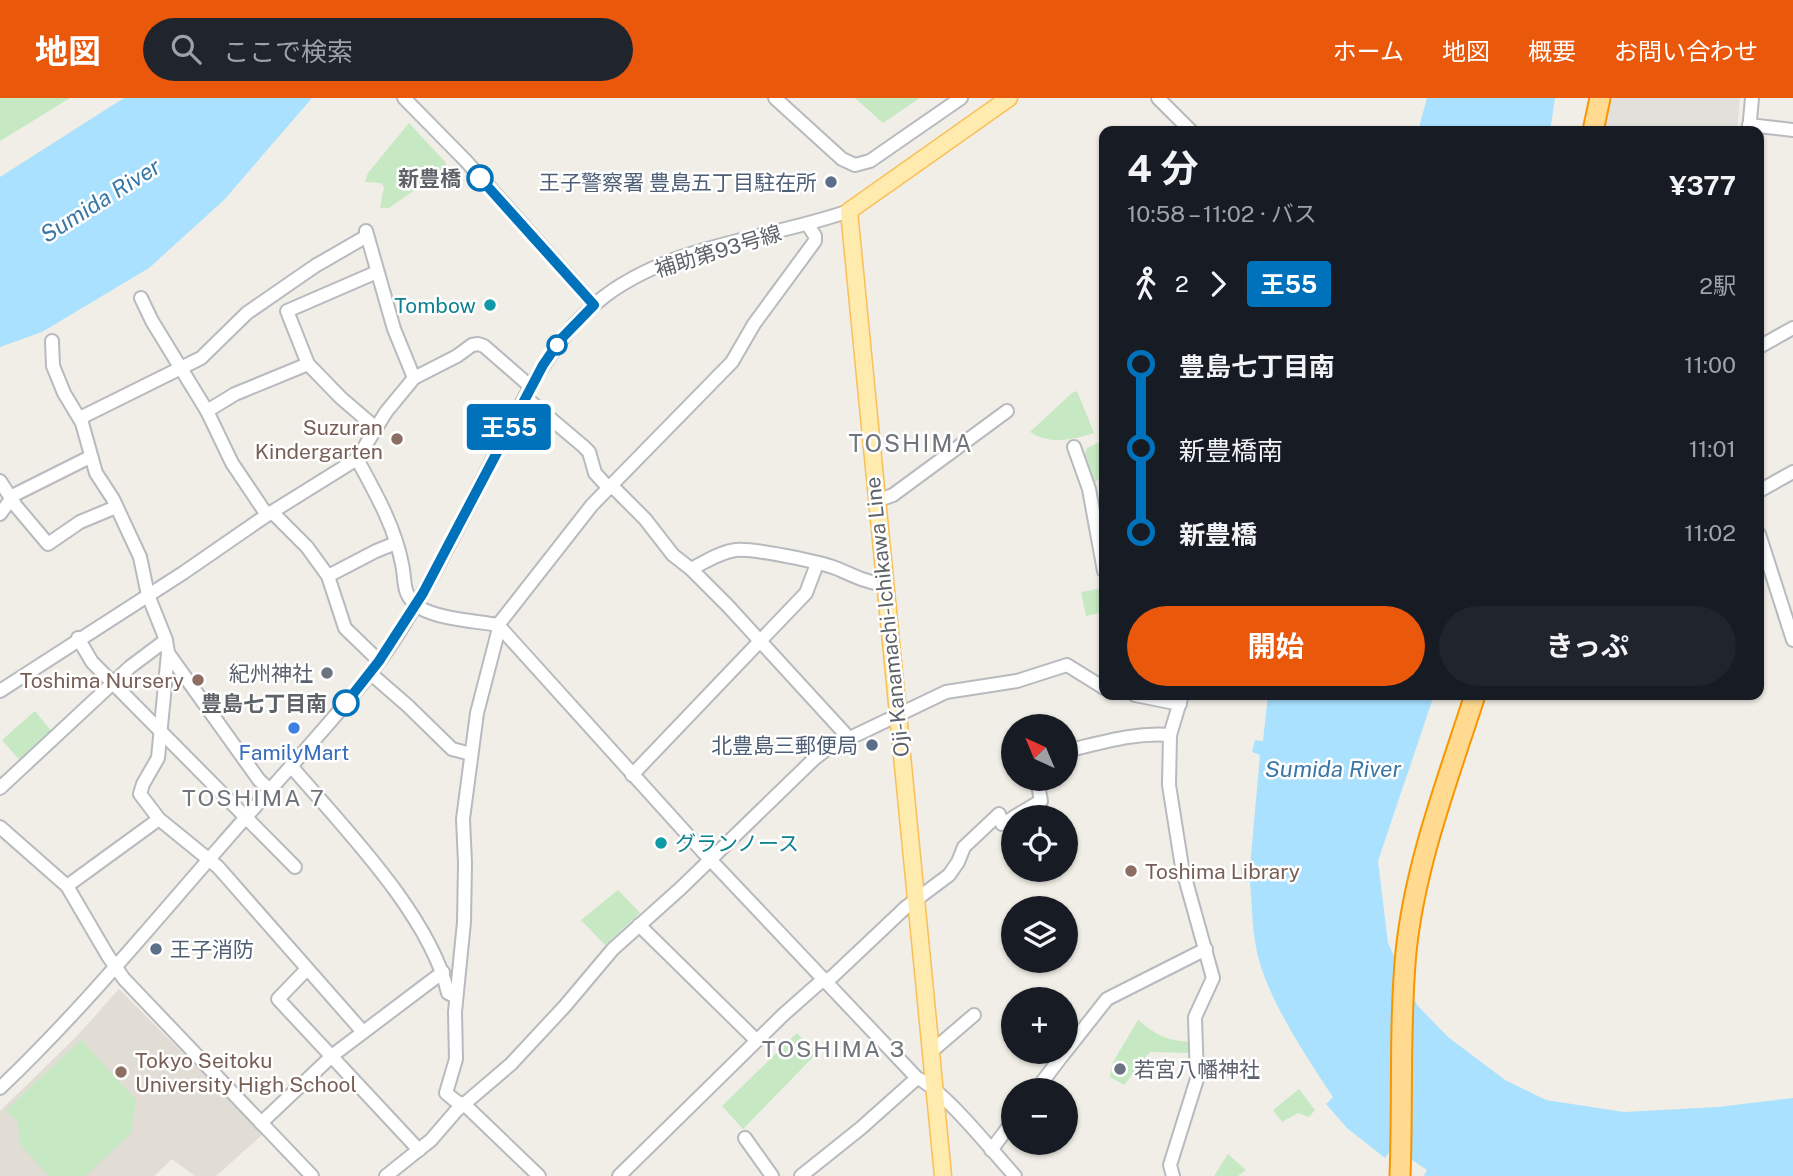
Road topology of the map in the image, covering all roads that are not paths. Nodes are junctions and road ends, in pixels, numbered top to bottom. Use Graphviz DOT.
graph roads {
  1 [pos="404,98"];
  2 [pos="775,98"];
  3 [pos="961,98"];
  4 [pos="1009,98"];
  5 [pos="1158,98"];
  6 [pos="1598,98"];
  7 [pos="1752,98"];
  8 [pos="1187,126"];
  9 [pos="1592,126"];
  10 [pos="1749,126"];
  11 [pos="1764,129"];
  12 [pos="1793,130"];
  13 [pos="849,211"];
  14 [pos="808,225"];
  15 [pos="377,272"];
  16 [pos="141,299"];
  17 [pos="594,305"];
  18 [pos="1793,328"];
  19 [pos="52,341"];
  20 [pos="1764,344"];
  21 [pos="308,364"];
  22 [pos="181,369"];
  23 [pos="414,379"];
  24 [pos="528,391"];
  25 [pos="207,411"];
  26 [pos="1007,411"];
  27 [pos="79,418"];
  28 [pos="376,428"];
  29 [pos="1074,447"];
  30 [pos="90,457"];
  31 [pos="356,459"];
  32 [pos="1793,472"];
  33 [pos="0,481"];
  34 [pos="610,487"];
  35 [pos="1764,488"];
  36 [pos="11,499"];
  37 [pos="876,501"];
  38 [pos="116,507"];
  39 [pos="269,513"];
  40 [pos="0,514"];
  41 [pos="396,543"];
  42 [pos="1099,544"];
  43 [pos="1764,548"];
  44 [pos="817,564"];
  45 [pos="691,569"];
  46 [pos="328,576"];
  47 [pos="884,585"];
  48 [pos="148,594"];
  49 [pos="416,605"];
  50 [pos="1791,623"];
  51 [pos="498,625"];
  52 [pos="78,638"];
  53 [pos="760,640"];
  54 [pos="1793,640"];
  55 [pos="167,647"];
  56 [pos="379,661"];
  57 [pos="370,673"];
  58 [pos="112,682"];
  59 [pos="1099,685"];
  60 [pos="0,691"];
  61 [pos="1181,700"];
  62 [pos="1471,700"];
  63 [pos="897,716"];
  64 [pos="160,729"];
  65 [pos="1170,735"];
  66 [pos="849,738"];
  67 [pos="1078,748"];
  68 [pos="471,754"];
  69 [pos="291,766"];
  70 [pos="632,775"];
  71 [pos="0,788"];
  72 [pos="270,790"];
  73 [pos="1039,791"];
  74 [pos="1034,805"];
  75 [pos="246,818"];
  76 [pos="159,819"];
  77 [pos="1001,821"];
  78 [pos="0,827"];
  79 [pos="209,859"];
  80 [pos="710,860"];
  81 [pos="295,867"];
  82 [pos="67,886"];
  83 [pos="916,901"];
  84 [pos="639,925"];
  85 [pos="1206,949"];
  86 [pos="115,966"];
  87 [pos="306,970"];
  88 [pos="443,972"];
  89 [pos="825,980"];
  90 [pos="456,998"];
  91 [pos="974,1015"];
  92 [pos="363,1032"];
  93 [pos="1078,1035"];
  94 [pos="756,1040"];
  95 [pos="932,1051"];
  96 [pos="333,1055"];
  97 [pos="917,1078"];
  98 [pos="0,1088"];
  99 [pos="936,1093"];
  100 [pos="464,1104"];
  101 [pos="261,1123"];
  102 [pos="1001,1137"];
  103 [pos="745,1138"];
  104 [pos="419,1150"];
  105 [pos="991,1150"];
  106 [pos="312,1176"];
  107 [pos="386,1176"];
  108 [pos="539,1176"];
  109 [pos="619,1176"];
  110 [pos="772,1176"];
  111 [pos="801,1176"];
  112 [pos="943,1176"];
  113 [pos="1014,1176"];
  114 [pos="1173,1176"];
  115 [pos="1397,1176"];
  1 -- 17 [label="street"];
  2 -- 3 [label="street"];
  4 -- 13 [label="main road"];
  5 -- 8 [label="street"];
  6 -- 9 [label="highway"];
  7 -- 10 [label="street"];
  11 -- 12 [label="street"];
  13 -- 14 [label="street, 補助第93号線"];
  13 -- 37 [label="main road, Oji-Kanamachi-Ichikawa Line"];
  14 -- 17 [label="street, 補助第93号線"];
  14 -- 34 [label="street"];
  15 -- 21 [label="street"];
  15 -- 22 [label="street"];
  15 -- 23 [label="street"];
  16 -- 22 [label="street"];
  17 -- 24 [label="street, 補助第93号線"];
  18 -- 20 [label="street"];
  19 -- 27 [label="street"];
  21 -- 25 [label="street"];
  21 -- 28 [label="street"];
  22 -- 25 [label="street"];
  22 -- 27 [label="street"];
  23 -- 24 [label="street"];
  23 -- 28 [label="street"];
  24 -- 34 [label="street"];
  24 -- 49 [label="street, 補助第93号線"];
  25 -- 39 [label="street"];
  26 -- 37 [label="street"];
  27 -- 30 [label="street"];
  28 -- 31 [label="street"];
  29 -- 42 [label="street"];
  30 -- 36 [label="street"];
  30 -- 38 [label="street"];
  31 -- 39 [label="street"];
  31 -- 41 [label="street"];
  32 -- 35 [label="street"];
  33 -- 36 [label="street"];
  34 -- 45 [label="street"];
  34 -- 51 [label="street"];
  36 -- 38 [label="street"];
  36 -- 40 [label="street"];
  37 -- 47 [label="main road, Oji-Kanamachi-Ichikawa Line"];
  38 -- 48 [label="street"];
  39 -- 46 [label="street"];
  39 -- 48 [label="street"];
  41 -- 46 [label="street"];
  41 -- 49 [label="street"];
  43 -- 50 [label="street"];
  44 -- 45 [label="street"];
  44 -- 47 [label="street"];
  44 -- 53 [label="street"];
  45 -- 53 [label="street"];
  46 -- 56 [label="street"];
  47 -- 63 [label="main road, Oji-Kanamachi-Ichikawa Line"];
  48 -- 52 [label="street"];
  48 -- 55 [label="street"];
  49 -- 51 [label="street"];
  49 -- 56 [label="street, 補助第93号線"];
  50 -- 54 [label="street"];
  51 -- 68 [label="street"];
  51 -- 70 [label="street"];
  52 -- 58 [label="street"];
  52 -- 60 [label="street"];
  53 -- 66 [label="street"];
  53 -- 70 [label="street"];
  55 -- 58 [label="street"];
  55 -- 64 [label="street"];
  55 -- 72 [label="street"];
  56 -- 57 [label="street, 補助第93号線"];
  57 -- 68 [label="street"];
  57 -- 69 [label="street, 補助第93号線"];
  58 -- 64 [label="street"];
  58 -- 71 [label="street"];
  59 -- 63 [label="street"];
  61 -- 65 [label="street"];
  62 -- 115 [label="highway"];
  63 -- 66 [label="street"];
  63 -- 83 [label="main road, Oji-Kanamachi-Ichikawa Line"];
  64 -- 75 [label="street"];
  64 -- 76 [label="street"];
  65 -- 67 [label="street"];
  65 -- 85 [label="street"];
  66 -- 80 [label="street"];
  68 -- 90 [label="street"];
  69 -- 72 [label="street, 補助第93号線"];
  69 -- 88 [label="street"];
  70 -- 80 [label="street"];
  72 -- 75 [label="street, 補助第93号線"];
  73 -- 74 [label="street"];
  75 -- 79 [label="street, 補助第93号線"];
  75 -- 81 [label="street"];
  76 -- 79 [label="street"];
  76 -- 82 [label="street"];
  77 -- 83 [label="street"];
  78 -- 82 [label="street"];
  79 -- 86 [label="street, 補助第93号線"];
  79 -- 87 [label="street"];
  80 -- 84 [label="street"];
  80 -- 89 [label="street"];
  82 -- 86 [label="street"];
  83 -- 89 [label="street"];
  83 -- 95 [label="main road, Oji-Kanamachi-Ichikawa Line"];
  84 -- 94 [label="street"];
  84 -- 100 [label="street"];
  85 -- 93 [label="street"];
  85 -- 114 [label="street"];
  86 -- 98 [label="street, 補助第93号線"];
  86 -- 101 [label="street"];
  87 -- 92 [label="street"];
  87 -- 96 [label="street"];
  88 -- 90 [label="street"];
  88 -- 92 [label="street"];
  89 -- 94 [label="street"];
  89 -- 97 [label="street"];
  90 -- 100 [label="street"];
  91 -- 95 [label="street"];
  92 -- 96 [label="street"];
  94 -- 109 [label="street"];
  95 -- 99 [label="main road, Oji-Kanamachi-Ichikawa Line"];
  96 -- 101 [label="street"];
  96 -- 104 [label="street"];
  97 -- 99 [label="street"];
  97 -- 111 [label="street"];
  99 -- 105 [label="street"];
  99 -- 112 [label="main road, Oji-Kanamachi-Ichikawa Line"];
  100 -- 104 [label="street"];
  100 -- 108 [label="street"];
  101 -- 106 [label="street"];
  102 -- 105 [label="street"];
  103 -- 110 [label="street"];
  104 -- 107 [label="street"];
  105 -- 113 [label="street"];
}
